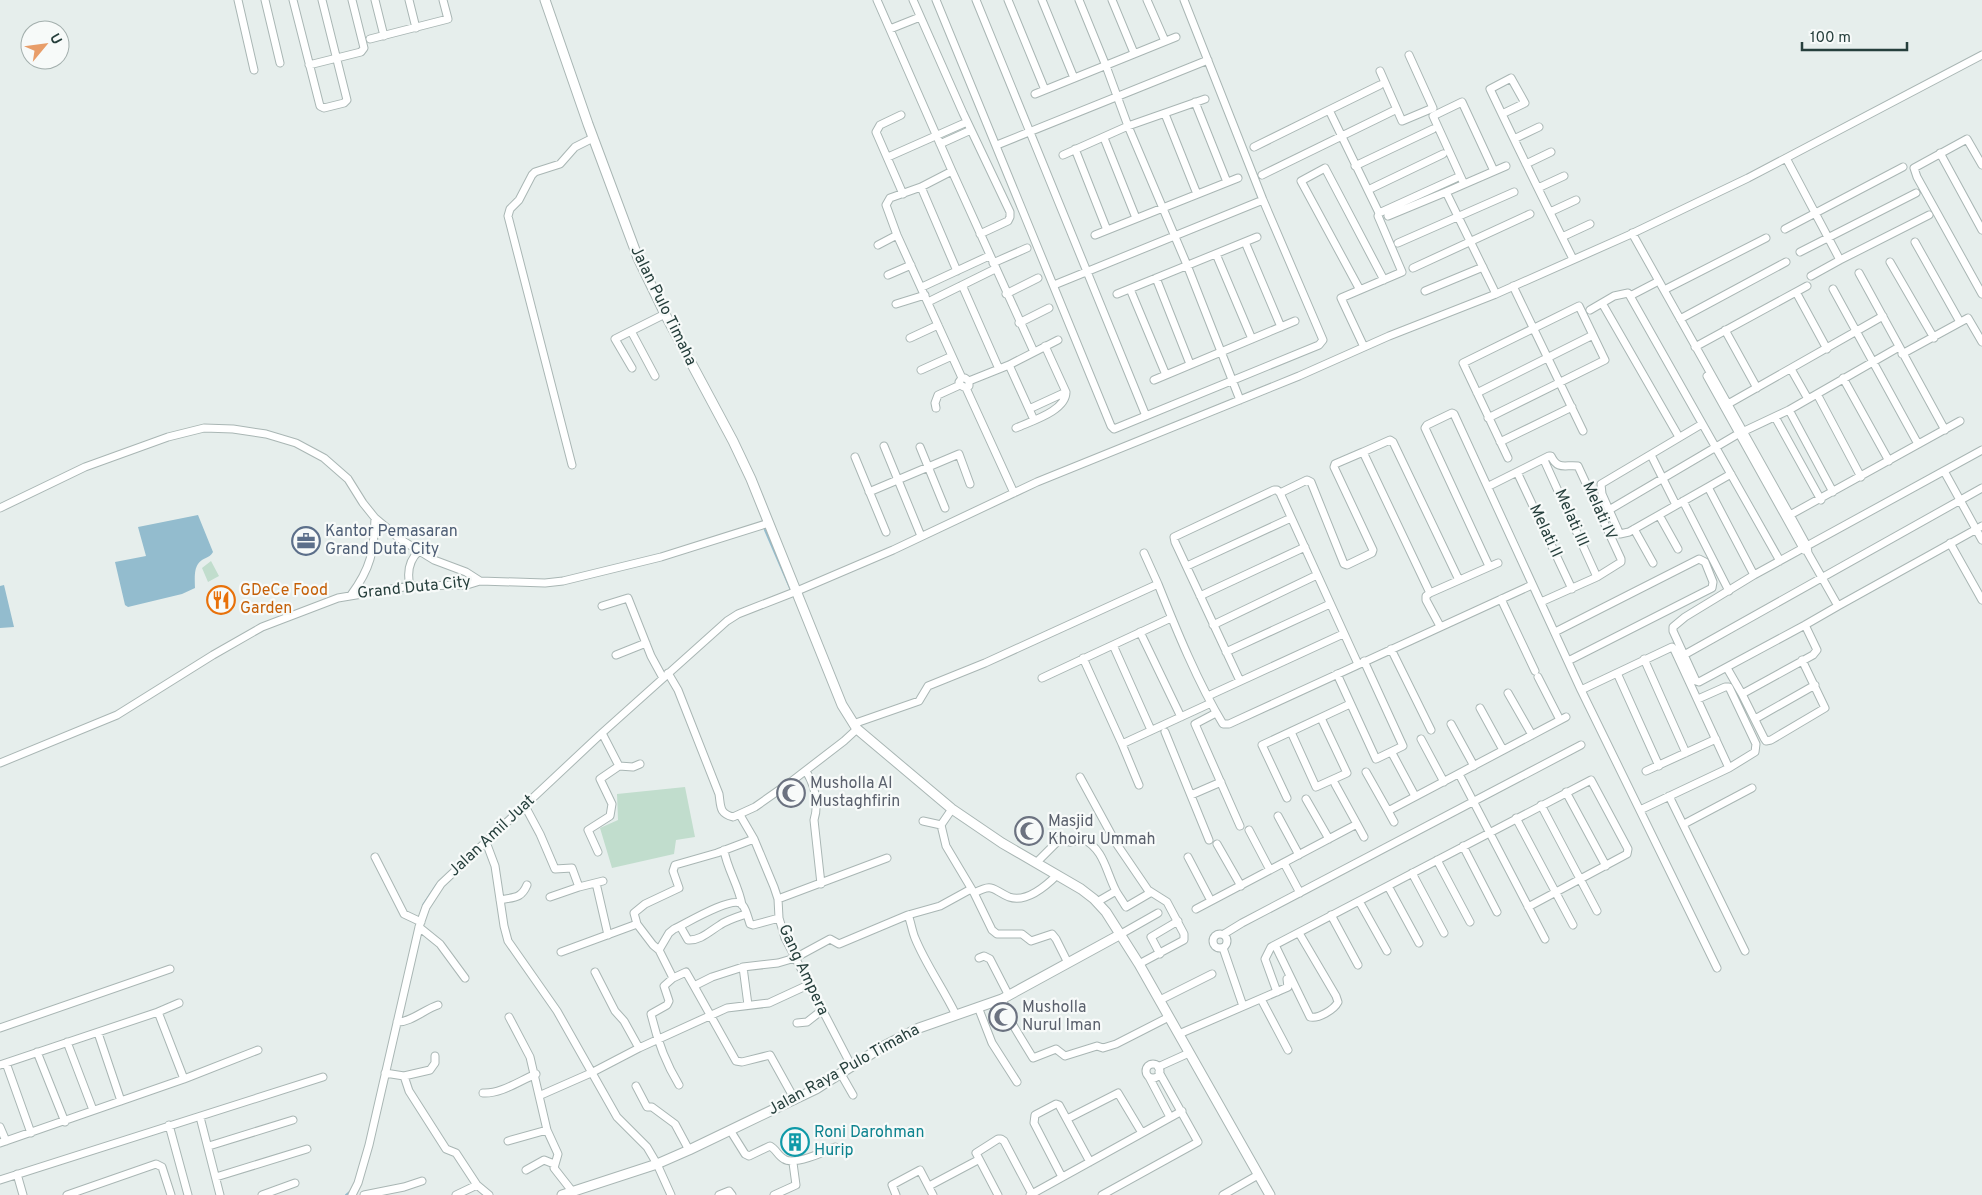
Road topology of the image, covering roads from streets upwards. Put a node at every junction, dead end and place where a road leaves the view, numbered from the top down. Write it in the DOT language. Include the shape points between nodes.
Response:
graph roads {
  1 [pos="238,0"];
  2 [pos="265,0"];
  3 [pos="293,0"];
  4 [pos="322,0"];
  5 [pos="352,0"];
  6 [pos="375,0"];
  7 [pos="409,0"];
  8 [pos="443,0"];
  9 [pos="545,0"];
  10 [pos="877,0"];
  11 [pos="912,0"];
  12 [pos="936,0"];
  13 [pos="976,0"];
  14 [pos="1008,0"];
  15 [pos="1042,0"];
  16 [pos="1079,0"];
  17 [pos="1112,0"];
  18 [pos="1147,0"];
  19 [pos="1184,0"];
  20 [pos="920,17"];
  21 [pos="416,28"];
  22 [pos="890,29"];
  23 [pos="384,36"];
  24 [pos="1176,37"];
  25 [pos="370,40"];
  26 [pos="1164,41"];
  27 [pos="1134,53"];
  28 [pos="1409,55"];
  29 [pos="1982,55"];
  30 [pos="336,58"];
  31 [pos="1208,60"];
  32 [pos="280,63"];
  33 [pos="309,65"];
  34 [pos="1106,66"];
  35 [pos="254,70"];
  36 [pos="1380,70"];
  37 [pos="1074,78"];
  38 [pos="1380,85"];
  39 [pos="1045,90"];
  40 [pos="1035,94"];
  41 [pos="1117,96"];
  42 [pos="1205,98"];
  43 [pos="1195,102"];
  44 [pos="1329,110"];
  45 [pos="1393,111"];
  46 [pos="1433,112"];
  47 [pos="1165,114"];
  48 [pos="1502,114"];
  49 [pos="901,115"];
  50 [pos="967,122"];
  51 [pos="1128,126"];
  52 [pos="1539,127"];
  53 [pos="1433,129"];
  54 [pos="971,130"];
  55 [pos="1030,132"];
  56 [pos="937,136"];
  57 [pos="1341,136"];
  58 [pos="1104,138"];
  59 [pos="1514,139"];
  60 [pos="590,140"];
  61 [pos="940,144"];
  62 [pos="997,145"];
  63 [pos="1254,147"];
  64 [pos="1075,149"];
  65 [pos="1551,152"];
  66 [pos="1444,154"];
  67 [pos="1940,154"];
  68 [pos="1063,155"];
  69 [pos="888,157"];
  70 [pos="1786,158"];
  71 [pos="1982,163"];
  72 [pos="1526,164"];
  73 [pos="1356,166"];
  74 [pos="1506,166"];
  75 [pos="1904,167"];
  76 [pos="952,171"];
  77 [pos="1494,171"];
  78 [pos="1262,175"];
  79 [pos="1564,176"];
  80 [pos="1238,178"];
  81 [pos="1456,178"];
  82 [pos="1227,182"];
  83 [pos="1464,184"];
  84 [pos="920,187"];
  85 [pos="1538,188"];
  86 [pos="1368,190"];
  87 [pos="1446,192"];
  88 [pos="1514,192"];
  89 [pos="1916,193"];
  90 [pos="903,194"];
  91 [pos="1197,194"];
  92 [pos="1263,200"];
  93 [pos="1576,200"];
  94 [pos="1162,207"];
  95 [pos="1550,212"];
  96 [pos="1379,213"];
  97 [pos="1530,214"];
  98 [pos="1815,214"];
  99 [pos="1929,215"];
  100 [pos="1388,216"];
  101 [pos="1458,217"];
  102 [pos="1136,218"];
  103 [pos="1590,224"];
  104 [pos="1785,229"];
  105 [pos="1106,230"];
  106 [pos="1982,230"];
  107 [pos="980,234"];
  108 [pos="1630,234"];
  109 [pos="897,235"];
  110 [pos="1095,235"];
  111 [pos="1174,236"];
  112 [pos="1257,237"];
  113 [pos="1562,237"];
  114 [pos="1766,238"];
  115 [pos="1828,238"];
  116 [pos="1245,242"];
  117 [pos="1915,242"];
  118 [pos="1398,243"];
  119 [pos="1471,243"];
  120 [pos="878,245"];
  121 [pos="1027,248"];
  122 [pos="1800,252"];
  123 [pos="1216,254"];
  124 [pos="1642,255"];
  125 [pos="1573,260"];
  126 [pos="1840,260"];
  127 [pos="1786,262"];
  128 [pos="1890,262"];
  129 [pos="992,263"];
  130 [pos="911,265"];
  131 [pos="1187,266"];
  132 [pos="1483,267"];
  133 [pos="1413,268"];
  134 [pos="957,271"];
  135 [pos="1088,272"];
  136 [pos="1859,273"];
  137 [pos="888,276"];
  138 [pos="1812,276"];
  139 [pos="1038,278"];
  140 [pos="1156,278"];
  141 [pos="1384,280"];
  142 [pos="1655,283"];
  143 [pos="1054,284"];
  144 [pos="962,285"];
  145 [pos="1513,286"];
  146 [pos="1807,286"];
  147 [pos="922,287"];
  148 [pos="1130,289"];
  149 [pos="1833,289"];
  150 [pos="1360,290"];
  151 [pos="1424,290"];
  152 [pos="1664,290"];
  153 [pos="1796,292"];
  154 [pos="1006,294"];
  155 [pos="1117,294"];
  156 [pos="1496,294"];
  157 [pos="1982,294"];
  158 [pos="925,295"];
  159 [pos="1630,296"];
  160 [pos="928,302"];
  161 [pos="1602,303"];
  162 [pos="896,304"];
  163 [pos="1049,308"];
  164 [pos="1590,310"];
  165 [pos="665,314"];
  166 [pos="1883,316"];
  167 [pos="1680,319"];
  168 [pos="1295,322"];
  169 [pos="1960,322"];
  170 [pos="1019,323"];
  171 [pos="938,325"];
  172 [pos="1281,327"];
  173 [pos="1533,329"];
  174 [pos="1725,330"];
  175 [pos="630,331"];
  176 [pos="1856,331"];
  177 [pos="1593,335"];
  178 [pos="910,338"];
  179 [pos="1934,338"];
  180 [pos="1252,339"];
  181 [pos="1058,340"];
  182 [pos="1982,342"];
  183 [pos="1045,346"];
  184 [pos="1364,347"];
  185 [pos="1695,347"];
  186 [pos="1827,348"];
  187 [pos="1900,350"];
  188 [pos="1034,352"];
  189 [pos="1220,352"];
  190 [pos="952,356"];
  191 [pos="1548,358"];
  192 [pos="1872,360"];
  193 [pos="1190,364"];
  194 [pos="1009,365"];
  195 [pos="632,368"];
  196 [pos="999,369"];
  197 [pos="1791,369"];
  198 [pos="921,370"];
  199 [pos="1166,375"];
  200 [pos="655,376"];
  201 [pos="1843,378"];
  202 [pos="1154,380"];
  203 [pos="1232,381"];
  204 [pos="964,383"];
  205 [pos="1560,383"];
  206 [pos="1757,388"];
  207 [pos="1066,392"];
  208 [pos="1477,393"];
  209 [pos="1816,394"];
  210 [pos="1808,399"];
  211 [pos="1240,400"];
  212 [pos="1728,404"];
  213 [pos="1572,407"];
  214 [pos="936,408"];
  215 [pos="1029,409"];
  216 [pos="1789,410"];
  217 [pos="1146,416"];
  218 [pos="1775,417"];
  219 [pos="1488,418"];
  220 [pos="1034,420"];
  221 [pos="1960,422"];
  222 [pos="1702,424"];
  223 [pos="1016,428"];
  224 [pos="1945,430"];
  225 [pos="1583,431"];
  226 [pos="1741,433"];
  227 [pos="1679,437"];
  228 [pos="1500,442"];
  229 [pos="1918,444"];
  230 [pos="884,446"];
  231 [pos="920,447"];
  232 [pos="1716,447"];
  233 [pos="1982,450"];
  234 [pos="1363,452"];
  235 [pos="1651,455"];
  236 [pos="855,457"];
  237 [pos="1508,458"];
  238 [pos="1544,460"];
  239 [pos="1889,461"];
  240 [pos="572,465"];
  241 [pos="928,468"];
  242 [pos="1944,471"];
  243 [pos="1518,472"];
  244 [pos="1731,474"];
  245 [pos="1861,477"];
  246 [pos="1662,479"];
  247 [pos="897,480"];
  248 [pos="970,484"];
  249 [pos="1489,486"];
  250 [pos="1708,487"];
  251 [pos="1982,488"];
  252 [pos="869,492"];
  253 [pos="1833,492"];
  254 [pos="1014,493"];
  255 [pos="1280,493"];
  256 [pos="1960,499"];
  257 [pos="1821,500"];
  258 [pos="1683,501"];
  259 [pos="1676,505"];
  260 [pos="0,508"];
  261 [pos="945,508"];
  262 [pos="1609,510"];
  263 [pos="1658,515"];
  264 [pos="1790,515"];
  265 [pos="375,518"];
  266 [pos="1291,518"];
  267 [pos="769,523"];
  268 [pos="1979,527"];
  269 [pos="1634,529"];
  270 [pos="886,532"];
  271 [pos="921,536"];
  272 [pos="1982,540"];
  273 [pos="1950,543"];
  274 [pos="1305,547"];
  275 [pos="1678,549"];
  276 [pos="1806,550"];
  277 [pos="418,551"];
  278 [pos="1144,553"];
  279 [pos="1780,561"];
  280 [pos="1498,563"];
  281 [pos="1653,563"];
  282 [pos="1187,566"];
  283 [pos="1489,566"];
  284 [pos="1754,575"];
  285 [pos="1317,576"];
  286 [pos="1597,576"];
  287 [pos="1822,577"];
  288 [pos="1459,580"];
  289 [pos="480,581"];
  290 [pos="1158,584"];
  291 [pos="1532,585"];
  292 [pos="410,586"];
  293 [pos="1572,589"];
  294 [pos="1729,590"];
  295 [pos="797,592"];
  296 [pos="1430,593"];
  297 [pos="351,595"];
  298 [pos="1200,596"];
  299 [pos="1501,599"];
  300 [pos="1982,600"];
  301 [pos="1541,602"];
  302 [pos="1330,604"];
  303 [pos="602,606"];
  304 [pos="1838,606"];
  305 [pos="1172,618"];
  306 [pos="1214,625"];
  307 [pos="1805,625"];
  308 [pos="1440,626"];
  309 [pos="1140,632"];
  310 [pos="1555,632"];
  311 [pos="1343,634"];
  312 [pos="646,643"];
  313 [pos="1113,645"];
  314 [pos="1391,649"];
  315 [pos="1226,652"];
  316 [pos="1684,654"];
  317 [pos="616,655"];
  318 [pos="1083,658"];
  319 [pos="1644,659"];
  320 [pos="1802,660"];
  321 [pos="1568,661"];
  322 [pos="1361,663"];
  323 [pos="1727,668"];
  324 [pos="1617,673"];
  325 [pos="1337,674"];
  326 [pos="666,676"];
  327 [pos="1042,678"];
  328 [pos="1240,681"];
  329 [pos="1815,685"];
  330 [pos="1582,690"];
  331 [pos="1508,693"];
  332 [pos="1742,694"];
  333 [pos="1208,696"];
  334 [pos="1698,699"];
  335 [pos="1211,703"];
  336 [pos="1350,704"];
  337 [pos="1480,708"];
  338 [pos="1216,713"];
  339 [pos="1181,717"];
  340 [pos="1321,718"];
  341 [pos="1755,719"];
  342 [pos="1451,724"];
  343 [pos="854,729"];
  344 [pos="1151,730"];
  345 [pos="1431,730"];
  346 [pos="1165,732"];
  347 [pos="1291,732"];
  348 [pos="602,733"];
  349 [pos="1532,735"];
  350 [pos="1421,739"];
  351 [pos="1716,739"];
  352 [pos="1122,744"];
  353 [pos="1581,745"];
  354 [pos="1503,750"];
  355 [pos="1686,753"];
  356 [pos="1393,754"];
  357 [pos="0,763"];
  358 [pos="640,764"];
  359 [pos="618,766"];
  360 [pos="1474,766"];
  361 [pos="1659,766"];
  362 [pos="1729,768"];
  363 [pos="806,771"];
  364 [pos="1646,771"];
  365 [pos="1366,772"];
  366 [pos="1459,774"];
  367 [pos="1080,776"];
  368 [pos="1221,782"];
  369 [pos="1444,782"];
  370 [pos="1335,784"];
  371 [pos="1139,785"];
  372 [pos="1752,788"];
  373 [pos="1566,792"];
  374 [pos="1191,795"];
  375 [pos="1415,796"];
  376 [pos="1669,796"];
  377 [pos="1288,798"];
  378 [pos="1306,799"];
  379 [pos="1473,802"];
  380 [pos="1541,805"];
  381 [pos="524,806"];
  382 [pos="951,810"];
  383 [pos="1640,810"];
  384 [pos="1388,811"];
  385 [pos="740,815"];
  386 [pos="1278,816"];
  387 [pos="1516,818"];
  388 [pos="923,821"];
  389 [pos="942,822"];
  390 [pos="1394,822"];
  391 [pos="1358,824"];
  392 [pos="1684,824"];
  393 [pos="1240,826"];
  394 [pos="1248,830"];
  395 [pos="1489,832"];
  396 [pos="1364,837"];
  397 [pos="754,839"];
  398 [pos="1329,839"];
  399 [pos="1210,840"];
  400 [pos="486,842"];
  401 [pos="1217,844"];
  402 [pos="1464,846"];
  403 [pos="724,850"];
  404 [pos="598,852"];
  405 [pos="1299,855"];
  406 [pos="375,857"];
  407 [pos="1188,857"];
  408 [pos="888,858"];
  409 [pos="1437,860"];
  410 [pos="1036,863"];
  411 [pos="1284,863"];
  412 [pos="1606,866"];
  413 [pos="1270,870"];
  414 [pos="1412,873"];
  415 [pos="1055,877"];
  416 [pos="1580,879"];
  417 [pos="821,884"];
  418 [pos="527,885"];
  419 [pos="1241,886"];
  420 [pos="1388,886"];
  421 [pos="579,887"];
  422 [pos="972,891"];
  423 [pos="1116,891"];
  424 [pos="1556,892"];
  425 [pos="1150,893"];
  426 [pos="1300,893"];
  427 [pos="550,897"];
  428 [pos="500,900"];
  429 [pos="778,900"];
  430 [pos="1211,901"];
  431 [pos="1359,901"];
  432 [pos="1097,902"];
  433 [pos="742,905"];
  434 [pos="1528,907"];
  435 [pos="1196,909"];
  436 [pos="1597,911"];
  437 [pos="1497,912"];
  438 [pos="1158,913"];
  439 [pos="746,914"];
  440 [pos="908,915"];
  441 [pos="1331,915"];
  442 [pos="779,918"];
  443 [pos="1178,921"];
  444 [pos="1470,922"];
  445 [pos="420,924"];
  446 [pos="637,924"];
  447 [pos="1573,925"];
  448 [pos="680,926"];
  449 [pos="1299,933"];
  450 [pos="1444,933"];
  451 [pos="1121,934"];
  452 [pos="1224,934"];
  453 [pos="608,935"];
  454 [pos="1545,939"];
  455 [pos="1419,943"];
  456 [pos="1273,946"];
  457 [pos="1223,948"];
  458 [pos="659,950"];
  459 [pos="1388,951"];
  460 [pos="1745,951"];
  461 [pos="561,952"];
  462 [pos="1160,954"];
  463 [pos="795,958"];
  464 [pos="979,958"];
  465 [pos="1068,963"];
  466 [pos="1139,964"];
  467 [pos="1358,965"];
  468 [pos="743,968"];
  469 [pos="1717,968"];
  470 [pos="170,969"];
  471 [pos="595,972"];
  472 [pos="1212,974"];
  473 [pos="465,978"];
  474 [pos="673,978"];
  475 [pos="808,985"];
  476 [pos="694,986"];
  477 [pos="1277,992"];
  478 [pos="1005,998"];
  479 [pos="1261,999"];
  480 [pos="1160,1000"];
  481 [pos="179,1003"];
  482 [pos="438,1005"];
  483 [pos="748,1005"];
  484 [pos="1244,1006"];
  485 [pos="978,1007"];
  486 [pos="821,1011"];
  487 [pos="158,1012"];
  488 [pos="956,1015"];
  489 [pos="710,1016"];
  490 [pos="509,1017"];
  491 [pos="1166,1018"];
  492 [pos="397,1022"];
  493 [pos="797,1023"];
  494 [pos="0,1028"];
  495 [pos="98,1033"];
  496 [pos="1178,1034"];
  497 [pos="657,1040"];
  498 [pos="67,1042"];
  499 [pos="639,1048"];
  500 [pos="258,1050"];
  501 [pos="1288,1050"];
  502 [pos="37,1052"];
  503 [pos="1188,1053"];
  504 [pos="435,1056"];
  505 [pos="3,1064"];
  506 [pos="852,1067"];
  507 [pos="1159,1070"];
  508 [pos="386,1073"];
  509 [pos="591,1073"];
  510 [pos="536,1074"];
  511 [pos="841,1074"];
  512 [pos="404,1076"];
  513 [pos="323,1077"];
  514 [pos="1150,1077"];
  515 [pos="184,1079"];
  516 [pos="1017,1082"];
  517 [pos="678,1085"];
  518 [pos="636,1086"];
  519 [pos="483,1093"];
  520 [pos="541,1095"];
  521 [pos="853,1095"];
  522 [pos="795,1100"];
  523 [pos="121,1101"];
  524 [pos="93,1110"];
  525 [pos="1182,1111"];
  526 [pos="200,1117"];
  527 [pos="1170,1117"];
  528 [pos="1067,1119"];
  529 [pos="293,1120"];
  530 [pos="65,1122"];
  531 [pos="169,1126"];
  532 [pos="0,1127"];
  533 [pos="547,1130"];
  534 [pos="730,1130"];
  535 [pos="32,1133"];
  536 [pos="1142,1133"];
  537 [pos="3,1142"];
  538 [pos="508,1142"];
  539 [pos="209,1146"];
  540 [pos="835,1147"];
  541 [pos="307,1149"];
  542 [pos="689,1150"];
  543 [pos="978,1160"];
  544 [pos="794,1162"];
  545 [pos="1090,1162"];
  546 [pos="554,1164"];
  547 [pos="657,1164"];
  548 [pos="526,1170"];
  549 [pos="17,1174"];
  550 [pos="1062,1177"];
  551 [pos="216,1178"];
  552 [pos="1253,1178"];
  553 [pos="0,1180"];
  554 [pos="422,1181"];
  555 [pos="295,1183"];
  556 [pos="477,1186"];
  557 [pos="929,1186"];
  558 [pos="572,1191"];
  559 [pos="23,1195"];
  560 [pos="67,1195"];
  561 [pos="171,1195"];
  562 [pos="188,1195"];
  563 [pos="220,1195"];
  564 [pos="262,1195"];
  565 [pos="353,1195"];
  566 [pos="364,1195"];
  567 [pos="456,1195"];
  568 [pos="490,1195"];
  569 [pos="562,1195"];
  570 [pos="671,1195"];
  571 [pos="718,1195"];
  572 [pos="732,1195"];
  573 [pos="774,1195"];
  574 [pos="896,1195"];
  575 [pos="933,1195"];
  576 [pos="998,1195"];
  577 [pos="1031,1195"];
  578 [pos="1102,1195"];
  579 [pos="1223,1195"];
  580 [pos="1270,1195"];
  1 -- 35 [label="street"];
  2 -- 32 [label="street"];
  3 -- 33 [label="street"];
  4 -- 30 [label="street"];
  5 -- 30 [label="street" via="364,48 361,52"];
  6 -- 23 [label="street"];
  7 -- 21 [label="street"];
  8 -- 21 [label="street" via="448,19"];
  9 -- 60 [label="street, Jalan Pulo Timaha"];
  10 -- 22 [label="street"];
  11 -- 20 [label="street"];
  12 -- 62 [label="street"];
  13 -- 55 [label="street"];
  14 -- 39 [label="street"];
  15 -- 37 [label="street"];
  16 -- 34 [label="street"];
  17 -- 27 [label="street"];
  18 -- 26 [label="street"];
  19 -- 31 [label="street"];
  20 -- 22 [label="street"];
  20 -- 50 [label="street"];
  21 -- 23 [label="street"];
  22 -- 56 [label="street"];
  23 -- 25 [label="street"];
  24 -- 26 [label="street"];
  26 -- 27 [label="street"];
  27 -- 34 [label="street"];
  28 -- 46 [label="street"];
  29 -- 70 [label="street, Jalan Amil Juat"];
  30 -- 33 [label="street"];
  30 -- 33 [label="street" via="347,100 344,103 320,106"];
  31 -- 41 [label="street"];
  31 -- 92 [label="street"];
  34 -- 37 [label="street"];
  34 -- 41 [label="street"];
  36 -- 46 [label="street" via="1402,121"];
  37 -- 39 [label="street"];
  38 -- 44 [label="street"];
  39 -- 40 [label="street"];
  41 -- 51 [label="street"];
  41 -- 55 [label="street"];
  42 -- 43 [label="street"];
  43 -- 47 [label="street"];
  43 -- 82 [label="street"];
  44 -- 57 [label="street"];
  44 -- 63 [label="street"];
  45 -- 57 [label="street"];
  46 -- 77 [label="street" via="1462,102"];
  46 -- 83 [label="street"];
  47 -- 51 [label="street"];
  47 -- 91 [label="street"];
  48 -- 48 [label="street" via="1490,89 1511,78 1525,103"];
  48 -- 59 [label="street"];
  49 -- 69 [label="street" via="877,128 878,138"];
  50 -- 54 [label="street"];
  50 -- 56 [label="street"];
  51 -- 58 [label="street"];
  51 -- 94 [label="street"];
  52 -- 59 [label="street"];
  53 -- 73 [label="street"];
  54 -- 61 [label="street"];
  54 -- 107 [label="street" via="1010,212 1008,221"];
  55 -- 62 [label="street"];
  55 -- 135 [label="street"];
  56 -- 61 [label="street"];
  56 -- 69 [label="street"];
  57 -- 73 [label="street"];
  57 -- 78 [label="street"];
  58 -- 64 [label="street"];
  58 -- 102 [label="street"];
  59 -- 72 [label="street"];
  60 -- 165 [label="street, Jalan Pulo Timaha" via="638,258"];
  60 -- 240 [label="street" via="578,145 560,164 535,172 508,216"];
  61 -- 76 [label="street"];
  62 -- 143 [label="street"];
  64 -- 68 [label="street"];
  64 -- 105 [label="street"];
  65 -- 72 [label="street"];
  66 -- 86 [label="street"];
  67 -- 71 [label="street" via="1966,140"];
  67 -- 106 [label="street"];
  67 -- 157 [label="street" via="1917,165 1914,172"];
  69 -- 90 [label="street"];
  70 -- 98 [label="street"];
  70 -- 108 [label="street, Jalan Amil Juat"];
  72 -- 85 [label="street"];
  73 -- 86 [label="street"];
  74 -- 77 [label="street"];
  75 -- 98 [label="street"];
  76 -- 84 [label="street"];
  76 -- 107 [label="street"];
  77 -- 83 [label="street"];
  79 -- 85 [label="street"];
  80 -- 82 [label="street"];
  81 -- 96 [label="street"];
  82 -- 91 [label="street"];
  83 -- 87 [label="street"];
  84 -- 90 [label="street"];
  84 -- 134 [label="street"];
  85 -- 95 [label="street"];
  86 -- 96 [label="street"];
  87 -- 100 [label="street"];
  87 -- 101 [label="street"];
  88 -- 101 [label="street"];
  89 -- 115 [label="street"];
  90 -- 109 [label="street" via="890,198 886,205"];
  91 -- 94 [label="street"];
  92 -- 111 [label="street"];
  92 -- 203 [label="street" via="1323,340 1319,345"];
  93 -- 95 [label="street"];
  94 -- 102 [label="street"];
  94 -- 111 [label="street"];
  95 -- 113 [label="street"];
  96 -- 141 [label="street" via="1402,272"];
  97 -- 119 [label="street"];
  98 -- 104 [label="street"];
  98 -- 115 [label="street"];
  99 -- 126 [label="street"];
  101 -- 118 [label="street"];
  101 -- 119 [label="street"];
  102 -- 105 [label="street"];
  103 -- 113 [label="street"];
  105 -- 110 [label="street"];
  107 -- 129 [label="street"];
  108 -- 124 [label="street"];
  108 -- 125 [label="street, Jalan Amil Juat"];
  109 -- 120 [label="street"];
  109 -- 130 [label="street"];
  111 -- 131 [label="street"];
  111 -- 135 [label="street"];
  112 -- 116 [label="street"];
  113 -- 125 [label="street"];
  114 -- 152 [label="street"];
  115 -- 122 [label="street"];
  115 -- 126 [label="street"];
  116 -- 123 [label="street"];
  116 -- 172 [label="street"];
  117 -- 169 [label="street"];
  119 -- 132 [label="street"];
  119 -- 133 [label="street"];
  121 -- 129 [label="street"];
  123 -- 131 [label="street"];
  123 -- 180 [label="street"];
  124 -- 142 [label="street"];
  124 -- 152 [label="street"];
  125 -- 145 [label="street, Jalan Amil Juat"];
  126 -- 138 [label="street"];
  127 -- 167 [label="street"];
  128 -- 179 [label="street"];
  129 -- 134 [label="street"];
  129 -- 144 [label="street"];
  129 -- 154 [label="street"];
  130 -- 137 [label="street"];
  130 -- 147 [label="street"];
  131 -- 140 [label="street"];
  131 -- 189 [label="street"];
  132 -- 151 [label="street"];
  132 -- 156 [label="street"];
  134 -- 147 [label="street"];
  135 -- 143 [label="street"];
  135 -- 217 [label="street"];
  136 -- 166 [label="street"];
  139 -- 154 [label="street"];
  140 -- 148 [label="street"];
  140 -- 193 [label="street"];
  141 -- 150 [label="street"];
  141 -- 150 [label="street" via="1325,168 1301,181"];
  142 -- 159 [label="street"];
  142 -- 226 [label="street"];
  143 -- 217 [label="street" via="1111,426 1118,428"];
  144 -- 160 [label="street"];
  144 -- 196 [label="street"];
  145 -- 156 [label="street, Jalan Amil Juat"];
  145 -- 173 [label="street"];
  146 -- 153 [label="street"];
  147 -- 158 [label="street"];
  148 -- 155 [label="street"];
  148 -- 199 [label="street"];
  149 -- 176 [label="street"];
  150 -- 184 [label="street" via="1341,298"];
  152 -- 167 [label="street"];
  153 -- 174 [label="street"];
  153 -- 186 [label="street"];
  154 -- 170 [label="street"];
  156 -- 184 [label="street, Jalan Amil Juat"];
  158 -- 160 [label="street"];
  158 -- 162 [label="street"];
  159 -- 161 [label="street" via="1625,292"];
  159 -- 222 [label="street"];
  160 -- 171 [label="street"];
  161 -- 164 [label="street"];
  161 -- 227 [label="street"];
  163 -- 170 [label="street"];
  165 -- 175 [label="street"];
  165 -- 267 [label="street, Jalan Pulo Timaha" via="733,441"];
  166 -- 176 [label="street"];
  166 -- 187 [label="street"];
  167 -- 185 [label="street"];
  168 -- 172 [label="street"];
  169 -- 179 [label="street"];
  169 -- 182 [label="street" via="1968,318"];
  170 -- 188 [label="street"];
  171 -- 178 [label="street"];
  171 -- 190 [label="street"];
  172 -- 180 [label="street"];
  173 -- 177 [label="street" via="1579,306"];
  173 -- 191 [label="street"];
  173 -- 208 [label="street" via="1463,363"];
  174 -- 185 [label="street"];
  174 -- 206 [label="street"];
  175 -- 195 [label="street" via="615,339"];
  175 -- 200 [label="street"];
  176 -- 186 [label="street"];
  176 -- 192 [label="street"];
  177 -- 191 [label="street"];
  177 -- 205 [label="street" via="1605,360"];
  179 -- 187 [label="street"];
  180 -- 189 [label="street"];
  181 -- 183 [label="street"];
  183 -- 188 [label="street"];
  183 -- 207 [label="street"];
  184 -- 211 [label="street, Jalan Amil Juat"];
  185 -- 212 [label="street"];
  186 -- 197 [label="street"];
  187 -- 192 [label="street"];
  187 -- 224 [label="street"];
  188 -- 194 [label="street"];
  189 -- 193 [label="street"];
  189 -- 203 [label="street"];
  190 -- 198 [label="street"];
  190 -- 204 [label="street"];
  191 -- 205 [label="street"];
  191 -- 208 [label="street"];
  192 -- 201 [label="street"];
  192 -- 229 [label="street"];
  193 -- 199 [label="street"];
  194 -- 196 [label="street"];
  194 -- 215 [label="street"];
  196 -- 204 [label="street"];
  197 -- 206 [label="street"];
  197 -- 210 [label="street"];
  199 -- 202 [label="street"];
  201 -- 209 [label="street"];
  201 -- 239 [label="street"];
  203 -- 211 [label="street"];
  203 -- 217 [label="street"];
  204 -- 214 [label="street" via="936,398"];
  204 -- 254 [label="street"];
  205 -- 213 [label="street"];
  205 -- 219 [label="street"];
  206 -- 212 [label="street"];
  207 -- 215 [label="street"];
  207 -- 220 [label="street" via="1065,400 1058,408"];
  208 -- 219 [label="street"];
  209 -- 210 [label="street"];
  209 -- 245 [label="street"];
  210 -- 216 [label="street"];
  211 -- 254 [label="street, Jalan Amil Juat"];
  212 -- 226 [label="street"];
  213 -- 225 [label="street"];
  213 -- 228 [label="street"];
  215 -- 220 [label="street"];
  216 -- 218 [label="street"];
  216 -- 253 [label="street"];
  218 -- 226 [label="street"];
  218 -- 257 [label="street"];
  219 -- 228 [label="street"];
  220 -- 223 [label="street"];
  221 -- 224 [label="street"];
  222 -- 227 [label="street"];
  222 -- 232 [label="street"];
  224 -- 229 [label="street"];
  226 -- 232 [label="street"];
  226 -- 264 [label="street"];
  226 -- 276 [label="street"];
  227 -- 235 [label="street"];
  228 -- 237 [label="street"];
  229 -- 239 [label="street"];
  230 -- 247 [label="street"];
  231 -- 241 [label="street"];
  232 -- 244 [label="street"];
  232 -- 246 [label="street"];
  233 -- 242 [label="street"];
  234 -- 255 [label="street" via="1334,467 1372,553 1344,564 1311,482 1307,480"];
  234 -- 288 [label="street" via="1390,440 1393,442"];
  234 -- 296 [label="street"];
  235 -- 246 [label="street"];
  235 -- 262 [label="street" via="1602,484 1602,494"];
  236 -- 252 [label="street"];
  238 -- 243 [label="street"];
  238 -- 286 [label="street, Melati III"];
  238 -- 286 [label="street, Melati IV" via="1551,456 1559,466 1578,466 1621,559 1618,565"];
  239 -- 245 [label="street"];
  241 -- 247 [label="street"];
  241 -- 248 [label="street" via="959,454"];
  241 -- 261 [label="street"];
  242 -- 256 [label="street"];
  242 -- 276 [label="street"];
  243 -- 249 [label="street"];
  243 -- 293 [label="street, Melati II"];
  244 -- 250 [label="street"];
  244 -- 279 [label="street"];
  245 -- 253 [label="street"];
  246 -- 259 [label="street"];
  246 -- 262 [label="street"];
  247 -- 252 [label="street"];
  247 -- 271 [label="street"];
  249 -- 283 [label="street" via="1454,414 1425,426"];
  249 -- 291 [label="street"];
  250 -- 258 [label="street"];
  250 -- 284 [label="street"];
  251 -- 256 [label="street"];
  252 -- 270 [label="street"];
  253 -- 257 [label="street"];
  254 -- 271 [label="street, Jalan Amil Juat"];
  255 -- 266 [label="street"];
  255 -- 282 [label="street" via="1274,490 1174,537"];
  256 -- 268 [label="street"];
  256 -- 287 [label="street"];
  257 -- 264 [label="street"];
  258 -- 259 [label="street"];
  258 -- 294 [label="street"];
  259 -- 263 [label="street"];
  260 -- 265 [label="street" via="85,467 168,437 204,428 266,434 296,443 324,458 348,479"];
  262 -- 269 [label="street" via="1620,534"];
  263 -- 269 [label="street"];
  263 -- 275 [label="street"];
  264 -- 276 [label="street"];
  265 -- 277 [label="street"];
  265 -- 297 [label="street" via="369,565"];
  266 -- 274 [label="street"];
  266 -- 282 [label="street"];
  267 -- 289 [label="street, Grand Duta City" via="661,557 563,581"];
  267 -- 295 [label="street, Jalan Pulo Timaha"];
  268 -- 272 [label="street"];
  268 -- 273 [label="street"];
  269 -- 281 [label="street"];
  271 -- 295 [label="street, Jalan Amil Juat"];
  273 -- 300 [label="street"];
  273 -- 304 [label="street"];
  274 -- 285 [label="street"];
  274 -- 298 [label="street"];
  276 -- 279 [label="street"];
  276 -- 287 [label="street"];
  277 -- 289 [label="street"];
  277 -- 292 [label="street" via="409,567"];
  278 -- 290 [label="street"];
  279 -- 284 [label="street"];
  280 -- 283 [label="street"];
  282 -- 298 [label="street"];
  283 -- 288 [label="street"];
  284 -- 294 [label="street"];
  285 -- 302 [label="street"];
  285 -- 306 [label="street"];
  286 -- 293 [label="street"];
  287 -- 304 [label="street"];
  287 -- 316 [label="street"];
  288 -- 296 [label="street"];
  289 -- 292 [label="street, Grand Duta City" via="467,585"];
  290 -- 305 [label="street"];
  290 -- 343 [label="street" via="928,686 919,701"];
  291 -- 299 [label="street"];
  291 -- 301 [label="street"];
  292 -- 297 [label="street, Grand Duta City"];
  293 -- 301 [label="street"];
  294 -- 316 [label="street" via="1673,627"];
  295 -- 326 [label="street, Jalan Amil Juat" via="727,620"];
  295 -- 343 [label="street, Jalan Pulo Timaha"];
  296 -- 308 [label="street" via="1426,600"];
  297 -- 357 [label="street, Grand Duta City" via="262,627 117,715"];
  298 -- 306 [label="street"];
  299 -- 308 [label="street"];
  299 -- 349 [label="street" via="1536,674 1563,719"];
  301 -- 310 [label="street"];
  302 -- 311 [label="street"];
  302 -- 315 [label="street"];
  303 -- 312 [label="street" via="628,598"];
  304 -- 307 [label="street"];
  305 -- 309 [label="street"];
  305 -- 333 [label="street"];
  306 -- 315 [label="street"];
  307 -- 320 [label="street" via="1816,650"];
  307 -- 323 [label="street"];
  308 -- 314 [label="street"];
  309 -- 313 [label="street"];
  309 -- 339 [label="street"];
  310 -- 321 [label="street"];
  310 -- 321 [label="street" via="1699,559 1705,562 1714,585 1712,588"];
  311 -- 322 [label="street"];
  311 -- 328 [label="street"];
  312 -- 317 [label="street"];
  312 -- 326 [label="street"];
  313 -- 318 [label="street"];
  313 -- 344 [label="street"];
  314 -- 322 [label="street"];
  314 -- 345 [label="street"];
  315 -- 328 [label="street"];
  316 -- 323 [label="street" via="1699,682"];
  318 -- 327 [label="street"];
  318 -- 352 [label="street"];
  319 -- 324 [label="street"];
  319 -- 334 [label="street" via="1672,647"];
  319 -- 355 [label="street"];
  320 -- 329 [label="street"];
  320 -- 332 [label="street"];
  321 -- 330 [label="street"];
  322 -- 325 [label="street"];
  322 -- 336 [label="street" via="1403,746 1376,759"];
  323 -- 332 [label="street"];
  324 -- 330 [label="street"];
  324 -- 361 [label="street"];
  325 -- 336 [label="street"];
  325 -- 338 [label="street" via="1229,724 1223,724"];
  326 -- 348 [label="street, Jalan Amil Juat"];
  326 -- 385 [label="street" via="678,690 719,794 722,811 733,818"];
  328 -- 333 [label="street"];
  329 -- 341 [label="street"];
  329 -- 341 [label="street" via="1824,703 1823,710 1766,741"];
  330 -- 383 [label="street"];
  331 -- 349 [label="street"];
  332 -- 341 [label="street"];
  333 -- 335 [label="street"];
  334 -- 351 [label="street"];
  334 -- 362 [label="street" via="1728,687 1756,744 1755,752"];
  335 -- 338 [label="street"];
  335 -- 339 [label="street"];
  336 -- 340 [label="street"];
  337 -- 354 [label="street"];
  338 -- 368 [label="street" via="1195,724"];
  339 -- 344 [label="street"];
  340 -- 347 [label="street"];
  340 -- 347 [label="street" via="1346,773 1316,787"];
  342 -- 360 [label="street"];
  343 -- 363 [label="street"];
  343 -- 382 [label="street"];
  344 -- 352 [label="street"];
  346 -- 374 [label="street"];
  347 -- 377 [label="street" via="1262,745"];
  348 -- 359 [label="street"];
  348 -- 381 [label="street, Jalan Amil Juat"];
  349 -- 354 [label="street"];
  350 -- 369 [label="street"];
  351 -- 355 [label="street"];
  351 -- 362 [label="street"];
  352 -- 371 [label="street"];
  353 -- 379 [label="street"];
  354 -- 360 [label="street"];
  355 -- 361 [label="street"];
  356 -- 375 [label="street"];
  358 -- 359 [label="street"];
  359 -- 404 [label="street" via="600,780 612,804 610,816 588,830"];
  360 -- 366 [label="street"];
  361 -- 364 [label="street"];
  362 -- 376 [label="street"];
  363 -- 385 [label="street"];
  363 -- 417 [label="street" via="815,789 817,814 814,828"];
  365 -- 384 [label="street"];
  366 -- 369 [label="street"];
  366 -- 379 [label="street"];
  367 -- 425 [label="street" via="1116,843"];
  368 -- 374 [label="street"];
  368 -- 393 [label="street"];
  369 -- 375 [label="street"];
  370 -- 391 [label="street"];
  372 -- 392 [label="street"];
  373 -- 380 [label="street"];
  373 -- 412 [label="street"];
  373 -- 412 [label="street" via="1590,779 1593,781 1628,849 1625,855"];
  374 -- 399 [label="street"];
  375 -- 384 [label="street"];
  376 -- 383 [label="street"];
  376 -- 392 [label="street"];
  378 -- 398 [label="street"];
  379 -- 395 [label="street"];
  379 -- 426 [label="street"];
  380 -- 387 [label="street"];
  380 -- 416 [label="street"];
  381 -- 400 [label="street, Jalan Amil Juat"];
  381 -- 421 [label="street" via="555,869 572,868"];
  382 -- 389 [label="street"];
  382 -- 410 [label="street"];
  383 -- 469 [label="street"];
  384 -- 390 [label="street"];
  385 -- 397 [label="street, Gang Ampera"];
  386 -- 405 [label="street"];
  387 -- 395 [label="street"];
  387 -- 424 [label="street"];
  388 -- 389 [label="street"];
  389 -- 422 [label="street" via="946,846"];
  391 -- 396 [label="street"];
  391 -- 398 [label="street"];
  392 -- 460 [label="street"];
  394 -- 413 [label="street"];
  395 -- 402 [label="street"];
  395 -- 434 [label="street"];
  397 -- 403 [label="street"];
  397 -- 429 [label="street, Gang Ampera"];
  398 -- 405 [label="street"];
  400 -- 428 [label="street" via="495,866"];
  400 -- 445 [label="street, Jalan Amil Juat" via="434,892"];
  401 -- 419 [label="street"];
  402 -- 409 [label="street"];
  402 -- 437 [label="street"];
  403 -- 433 [label="street"];
  403 -- 446 [label="street" via="675,864 679,888 645,904 634,913"];
  405 -- 411 [label="street"];
  406 -- 445 [label="street" via="404,914"];
  407 -- 430 [label="street"];
  408 -- 417 [label="street"];
  409 -- 414 [label="street"];
  409 -- 444 [label="street"];
  410 -- 415 [label="street"];
  410 -- 423 [label="street" via="1058,840 1083,839 1096,848 1104,860"];
  411 -- 413 [label="street"];
  411 -- 426 [label="street"];
  412 -- 416 [label="street"];
  413 -- 419 [label="street"];
  414 -- 420 [label="street"];
  414 -- 450 [label="street"];
  415 -- 422 [label="street" via="1022,897 1010,897 993,887"];
  415 -- 432 [label="street" via="1081,889"];
  416 -- 424 [label="street"];
  416 -- 436 [label="street"];
  417 -- 429 [label="street"];
  418 -- 428 [label="street" via="520,896"];
  419 -- 430 [label="street"];
  420 -- 431 [label="street"];
  420 -- 455 [label="street"];
  421 -- 427 [label="street"];
  421 -- 453 [label="street" via="599,882"];
  422 -- 440 [label="street" via="940,906"];
  422 -- 465 [label="street" via="994,933 1022,934 1031,941 1052,934"];
  423 -- 425 [label="street" via="1126,907"];
  423 -- 432 [label="street"];
  424 -- 434 [label="street"];
  424 -- 447 [label="street"];
  425 -- 443 [label="street" via="1167,902"];
  426 -- 452 [label="street"];
  428 -- 509 [label="street" via="508,941 557,1011"];
  429 -- 442 [label="street, Gang Ampera"];
  430 -- 435 [label="street"];
  431 -- 441 [label="street"];
  431 -- 459 [label="street"];
  432 -- 451 [label="street"];
  433 -- 439 [label="street"];
  433 -- 448 [label="street" via="724,905"];
  434 -- 454 [label="street"];
  438 -- 451 [label="street"];
  439 -- 442 [label="street" via="753,925"];
  439 -- 448 [label="street" via="693,941 688,940"];
  440 -- 463 [label="street" via="839,944 830,939"];
  440 -- 488 [label="street" via="928,966"];
  441 -- 449 [label="street"];
  441 -- 467 [label="street"];
  442 -- 463 [label="street, Gang Ampera"];
  443 -- 462 [label="street" via="1185,937"];
  443 -- 462 [label="street" via="1151,937"];
  445 -- 473 [label="street" via="440,944"];
  445 -- 492 [label="street, Jalan Amil Juat"];
  446 -- 453 [label="street"];
  446 -- 458 [label="street"];
  448 -- 458 [label="street" via="668,933"];
  449 -- 456 [label="street"];
  449 -- 456 [label="street" via="1338,1002 1322,1014 1310,1017"];
  451 -- 465 [label="street, Jalan Raya Pulo Timaha"];
  451 -- 466 [label="street"];
  452 -- 457 [label="street" via="1228,942"];
  452 -- 457 [label="street" via="1218,934 1213,941 1215,946"];
  453 -- 461 [label="street"];
  456 -- 477 [label="street" via="1265,959"];
  456 -- 477 [label="street" via="1289,985"];
  457 -- 484 [label="street"];
  458 -- 474 [label="street"];
  462 -- 466 [label="street"];
  463 -- 468 [label="street"];
  463 -- 475 [label="street, Gang Ampera"];
  464 -- 478 [label="street" via="990,959"];
  465 -- 478 [label="street, Jalan Raya Pulo Timaha"];
  466 -- 480 [label="street"];
  468 -- 476 [label="street"];
  468 -- 483 [label="street"];
  470 -- 494 [label="street"];
  471 -- 499 [label="street"];
  472 -- 480 [label="street"];
  474 -- 476 [label="street" via="686,972"];
  474 -- 497 [label="street" via="664,986 669,1001 667,1005 651,1014"];
  475 -- 483 [label="street" via="769,1003"];
  475 -- 486 [label="street, Gang Ampera"];
  476 -- 489 [label="street"];
  477 -- 479 [label="street"];
  478 -- 485 [label="street, Jalan Raya Pulo Timaha"];
  478 -- 491 [label="street" via="1013,1024 1033,1058 1056,1049 1065,1056 1097,1046 1110,1046"];
  479 -- 484 [label="street"];
  479 -- 501 [label="street"];
  480 -- 491 [label="street"];
  481 -- 487 [label="street"];
  482 -- 492 [label="street" via="405,1022"];
  483 -- 489 [label="street" via="727,1008"];
  484 -- 496 [label="street"];
  485 -- 488 [label="street, Jalan Raya Pulo Timaha"];
  485 -- 516 [label="street" via="996,1050"];
  486 -- 493 [label="street" via="808,1021"];
  486 -- 506 [label="street, Gang Ampera"];
  487 -- 495 [label="street"];
  487 -- 515 [label="street"];
  488 -- 506 [label="street, Jalan Raya Pulo Timaha" via="882,1047"];
  489 -- 497 [label="street"];
  489 -- 522 [label="street" via="736,1062 770,1055"];
  490 -- 510 [label="street"];
  491 -- 496 [label="street"];
  492 -- 508 [label="street, Jalan Amil Juat"];
  495 -- 498 [label="street"];
  495 -- 523 [label="street"];
  496 -- 503 [label="street"];
  497 -- 499 [label="street"];
  497 -- 517 [label="street"];
  498 -- 502 [label="street"];
  498 -- 524 [label="street"];
  499 -- 509 [label="street"];
  500 -- 515 [label="street"];
  502 -- 505 [label="street"];
  502 -- 530 [label="street"];
  503 -- 507 [label="street"];
  503 -- 552 [label="street"];
  504 -- 512 [label="street" via="430,1070"];
  505 -- 535 [label="street"];
  506 -- 511 [label="street, Jalan Raya Pulo Timaha"];
  507 -- 514 [label="street" via="1154,1078"];
  507 -- 514 [label="street" via="1154,1065 1147,1068 1146,1073"];
  507 -- 525 [label="street"];
  508 -- 512 [label="street"];
  508 -- 565 [label="street, Jalan Amil Juat"];
  509 -- 520 [label="street"];
  509 -- 547 [label="street" via="617,1117 645,1145"];
  510 -- 519 [label="street" via="502,1090"];
  510 -- 520 [label="street"];
  511 -- 521 [label="street"];
  511 -- 522 [label="street, Jalan Raya Pulo Timaha"];
  512 -- 556 [label="street" via="411,1094 446,1150 456,1154"];
  513 -- 526 [label="street"];
  514 -- 527 [label="street"];
  515 -- 523 [label="street"];
  518 -- 542 [label="street" via="648,1107 675,1124"];
  520 -- 533 [label="street"];
  522 -- 534 [label="street, Jalan Raya Pulo Timaha"];
  523 -- 524 [label="street"];
  524 -- 530 [label="street"];
  525 -- 527 [label="street"];
  525 -- 578 [label="street" via="1198,1142"];
  526 -- 531 [label="street"];
  526 -- 539 [label="street"];
  527 -- 536 [label="street"];
  528 -- 536 [label="street" via="1118,1092"];
  528 -- 545 [label="street"];
  528 -- 550 [label="street" via="1056,1104 1033,1117"];
  529 -- 539 [label="street"];
  530 -- 535 [label="street"];
  531 -- 549 [label="street"];
  531 -- 562 [label="street"];
  532 -- 537 [label="street"];
  533 -- 538 [label="street"];
  533 -- 546 [label="street" via="558,1154"];
  534 -- 542 [label="street, Jalan Raya Pulo Timaha"];
  534 -- 544 [label="street" via="748,1156 770,1146 786,1161"];
  535 -- 537 [label="street"];
  536 -- 545 [label="street"];
  539 -- 551 [label="street"];
  540 -- 544 [label="street"];
  541 -- 551 [label="street"];
  542 -- 547 [label="street, Jalan Raya Pulo Timaha"];
  543 -- 557 [label="street"];
  543 -- 576 [label="street"];
  543 -- 577 [label="street" via="978,1150 1001,1139"];
  544 -- 573 [label="street" via="796,1185"];
  545 -- 550 [label="street"];
  546 -- 548 [label="street" via="544,1160"];
  546 -- 558 [label="street" via="554,1170"];
  547 -- 558 [label="street, Jalan Raya Pulo Timaha"];
  547 -- 570 [label="street"];
  549 -- 553 [label="street"];
  549 -- 559 [label="street"];
  550 -- 577 [label="street"];
  551 -- 563 [label="street"];
  552 -- 579 [label="street"];
  552 -- 580 [label="street"];
  554 -- 566 [label="street"];
  555 -- 564 [label="street"];
  556 -- 567 [label="street"];
  556 -- 568 [label="street"];
  557 -- 574 [label="street" via="920,1170 892,1185"];
  557 -- 575 [label="street"];
  558 -- 569 [label="street, Jalan Raya Pulo Timaha"];
  560 -- 561 [label="street" via="156,1164 162,1167"];
  571 -- 572 [label="street" via="728,1191"];
}
